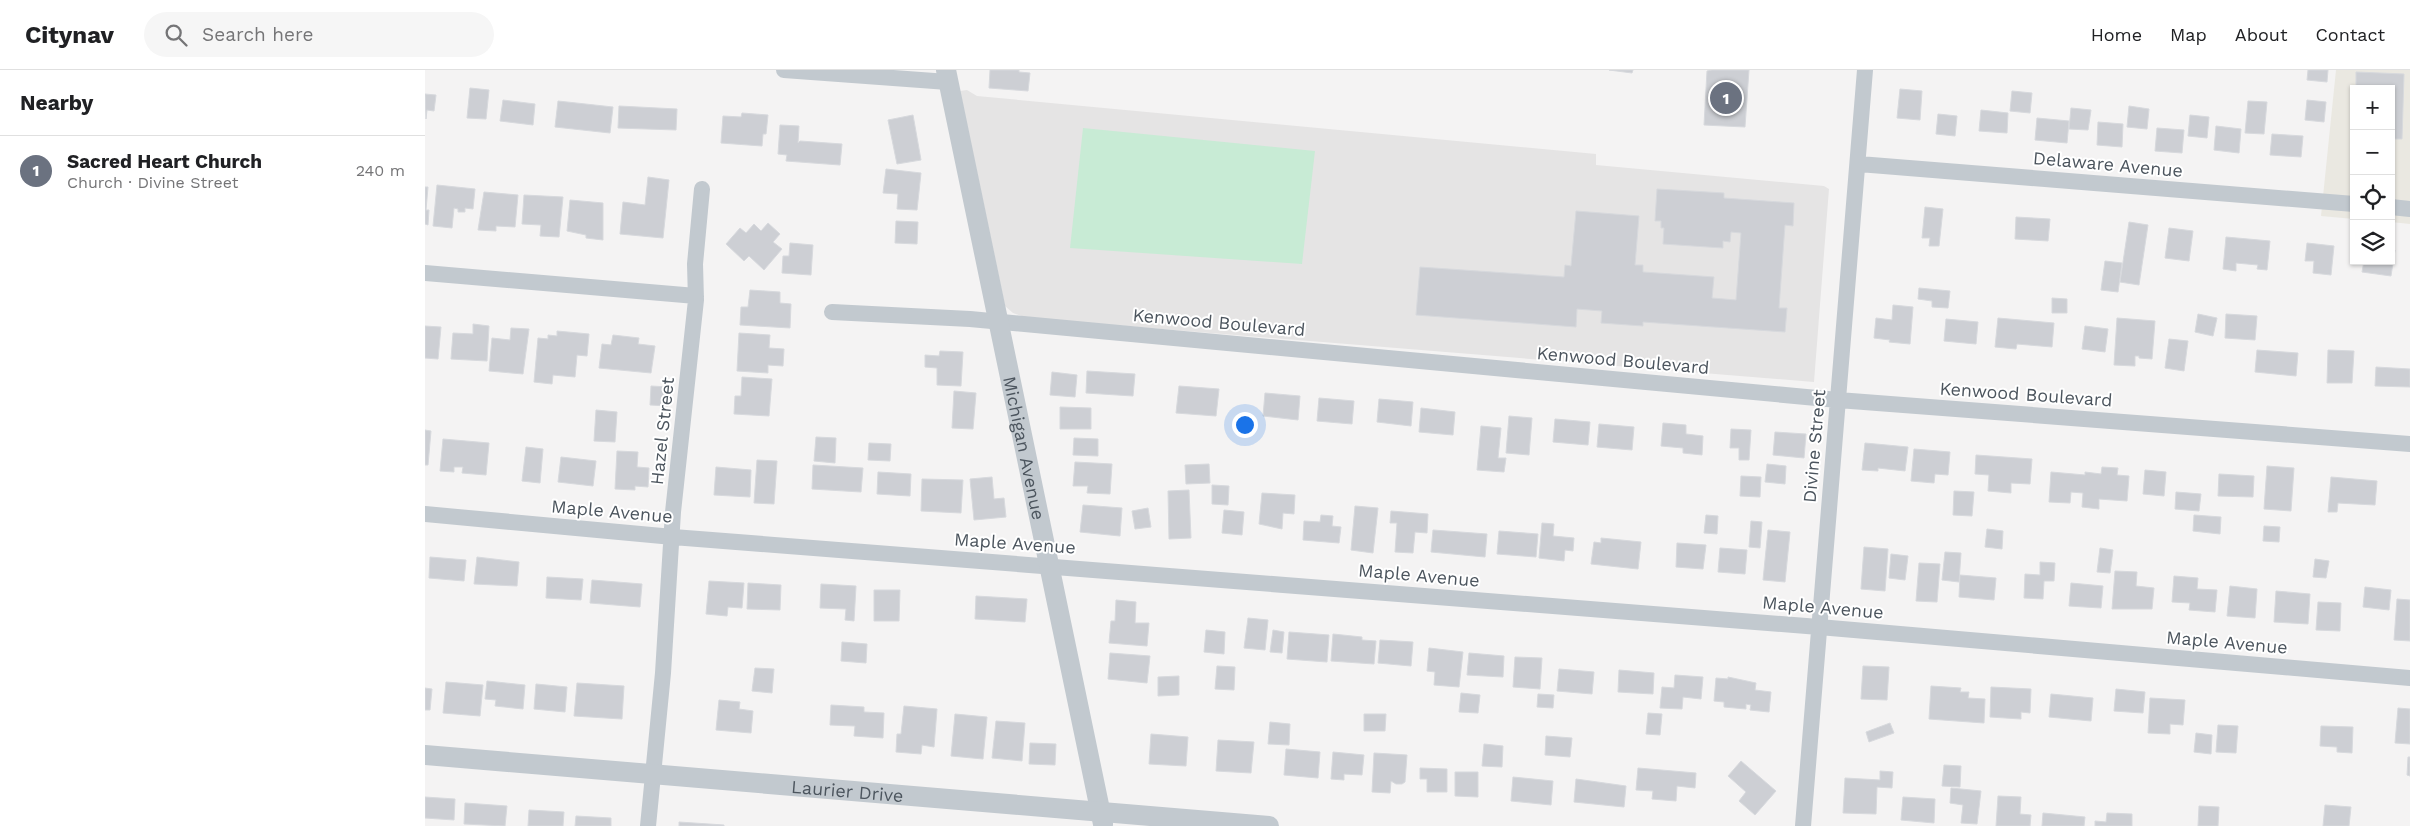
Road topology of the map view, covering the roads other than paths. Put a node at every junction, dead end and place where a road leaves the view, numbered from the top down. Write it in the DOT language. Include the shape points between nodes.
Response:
graph roads {
  1 [pos="784,70"];
  2 [pos="1865,70"];
  3 [pos="947,76"];
  4 [pos="1859,164"];
  5 [pos="702,189"];
  6 [pos="2350,204"];
  7 [pos="2395,207"];
  8 [pos="2410,209"];
  9 [pos="425,273"];
  10 [pos="696,296"];
  11 [pos="832,312"];
  12 [pos="999,322"];
  13 [pos="1838,400"];
  14 [pos="2410,444"];
  15 [pos="425,514"];
  16 [pos="673,537"];
  17 [pos="1049,565"];
  18 [pos="1819,627"];
  19 [pos="2410,678"];
  20 [pos="425,754"];
  21 [pos="653,773"];
  22 [pos="1102,819"];
  23 [pos="648,826"];
  24 [pos="1269,826"];
  25 [pos="1803,826"];
  1 -- 3 [label="street"];
  2 -- 4 [label="street, Divine Street"];
  3 -- 12 [label="street, Michigan Avenue"];
  4 -- 6 [label="street, Delaware Avenue"];
  4 -- 13 [label="street, Divine Street"];
  5 -- 10 [label="street, Hazel Street" via="695,264"];
  7 -- 8 [label="street"];
  9 -- 10 [label="street"];
  10 -- 16 [label="street, Hazel Street"];
  11 -- 12 [label="street, Kenwood Boulevard"];
  12 -- 13 [label="street, Kenwood Boulevard"];
  12 -- 17 [label="street, Michigan Avenue"];
  13 -- 14 [label="street, Kenwood Boulevard"];
  13 -- 18 [label="street, Divine Street"];
  15 -- 16 [label="street, Maple Avenue"];
  16 -- 17 [label="street, Maple Avenue"];
  16 -- 21 [label="street, Hazel Street"];
  17 -- 18 [label="street, Maple Avenue"];
  17 -- 22 [label="street, Michigan Avenue"];
  18 -- 19 [label="street, Maple Avenue"];
  18 -- 25 [label="street, Divine Street"];
  20 -- 21 [label="street, Laurier Drive"];
  21 -- 22 [label="street, Laurier Drive"];
  21 -- 23 [label="street, Hazel Street"];
  22 -- 24 [label="street, Laurier Drive"];
}
